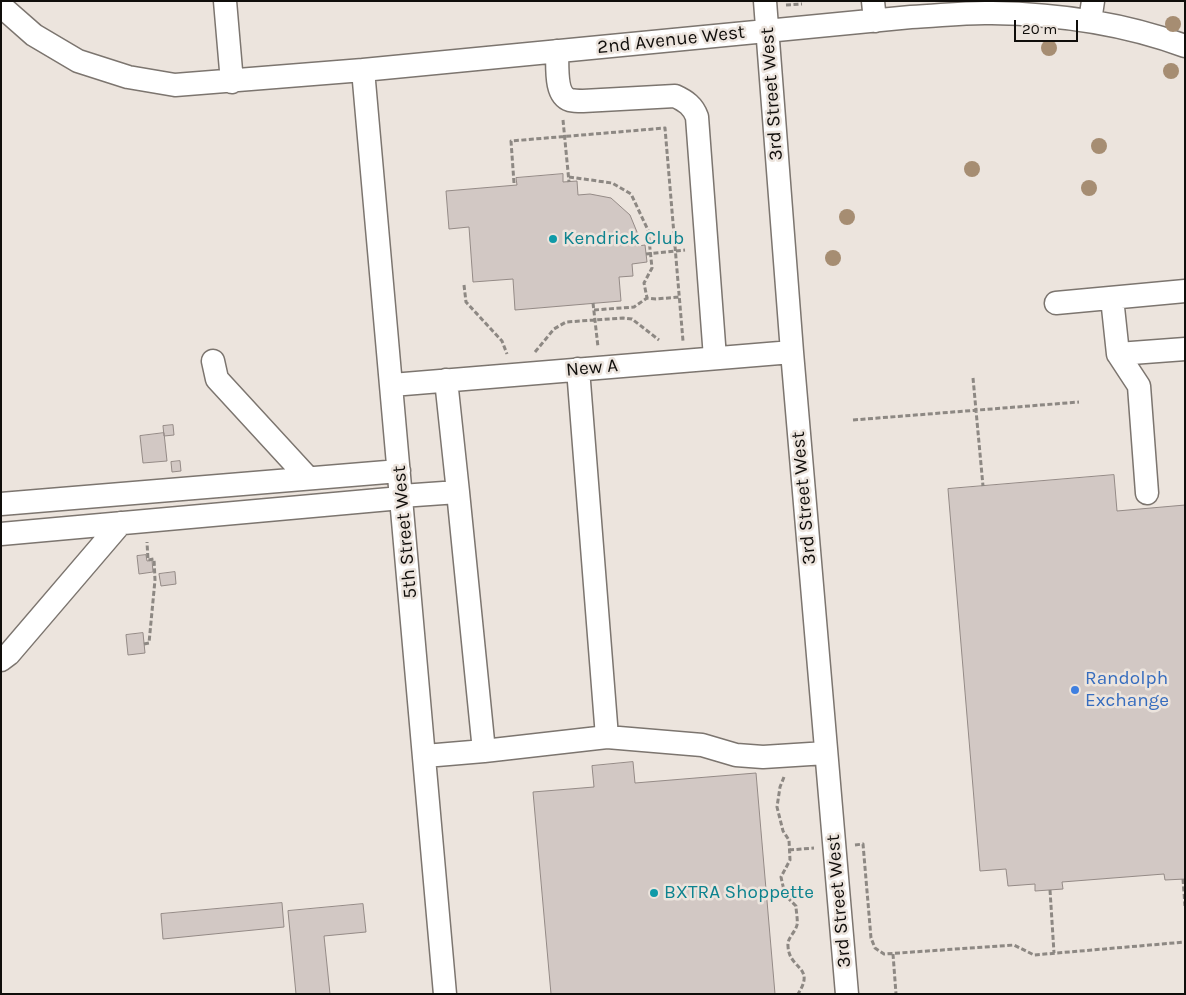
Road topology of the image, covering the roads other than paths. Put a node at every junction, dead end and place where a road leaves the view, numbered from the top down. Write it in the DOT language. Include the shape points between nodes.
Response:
graph roads {
  1 [pos="225,1"];
  2 [pos="765,1"];
  3 [pos="780,1"];
  4 [pos="1,6"];
  5 [pos="874,11"];
  6 [pos="1092,11"];
  7 [pos="775,30"];
  8 [pos="1185,46"];
  9 [pos="557,51"];
  10 [pos="363,70"];
  11 [pos="232,82"];
  12 [pos="1185,291"];
  13 [pos="1112,298"];
  14 [pos="1056,304"];
  15 [pos="1185,349"];
  16 [pos="714,350"];
  17 [pos="792,352"];
  18 [pos="1118,354"];
  19 [pos="214,361"];
  20 [pos="589,369"];
  21 [pos="446,380"];
  22 [pos="392,385"];
  23 [pos="399,470"];
  24 [pos="308,478"];
  25 [pos="458,492"];
  26 [pos="1147,493"];
  27 [pos="401,497"];
  28 [pos="1,504"];
  29 [pos="121,523"];
  30 [pos="1,534"];
  31 [pos="1,660"];
  32 [pos="607,737"];
  33 [pos="484,751"];
  34 [pos="826,753"];
  35 [pos="425,756"];
  36 [pos="445,994"];
  37 [pos="847,994"];
  1 -- 11 [label="street"];
  2 -- 7 [label="street, 3rd Street West"];
  3 -- 7 [label="street"];
  4 -- 11 [label="street, 2nd Avenue West" via="34,35 78,61 128,77 175,85"];
  5 -- 6 [label="street, 2nd Avenue West" via="911,17 991,13 1061,17"];
  5 -- 7 [label="street, 2nd Avenue West"];
  6 -- 8 [label="street, 2nd Avenue West"];
  7 -- 9 [label="street, 2nd Avenue West"];
  7 -- 17 [label="street, 3rd Street West"];
  9 -- 10 [label="street, 2nd Avenue West"];
  9 -- 16 [label="street" via="559,85 562,94 570,100 675,96 689,103 694,110"];
  10 -- 11 [label="street, 2nd Avenue West"];
  10 -- 22 [label="street, 5th Street West"];
  12 -- 13 [label="street"];
  13 -- 14 [label="street"];
  13 -- 18 [label="street"];
  15 -- 18 [label="street"];
  16 -- 17 [label="street, New A"];
  16 -- 20 [label="street, New A"];
  17 -- 34 [label="street, 3rd Street West"];
  18 -- 26 [label="street" via="1139,386"];
  19 -- 24 [label="street" via="216,379"];
  20 -- 21 [label="street, New A"];
  20 -- 32 [label="street"];
  21 -- 22 [label="street, New A"];
  21 -- 25 [label="street"];
  22 -- 23 [label="street, 5th Street West"];
  23 -- 24 [label="street"];
  23 -- 27 [label="street, 5th Street West"];
  24 -- 28 [label="street"];
  25 -- 27 [label="street"];
  25 -- 33 [label="street"];
  27 -- 29 [label="street"];
  27 -- 35 [label="street, 5th Street West"];
  29 -- 30 [label="street"];
  29 -- 31 [label="street"];
  32 -- 33 [label="street"];
  32 -- 34 [label="street" via="702,745 736,755 763,757"];
  33 -- 35 [label="street"];
  34 -- 37 [label="street, 3rd Street West"];
  35 -- 36 [label="street, 5th Street West"];
}
